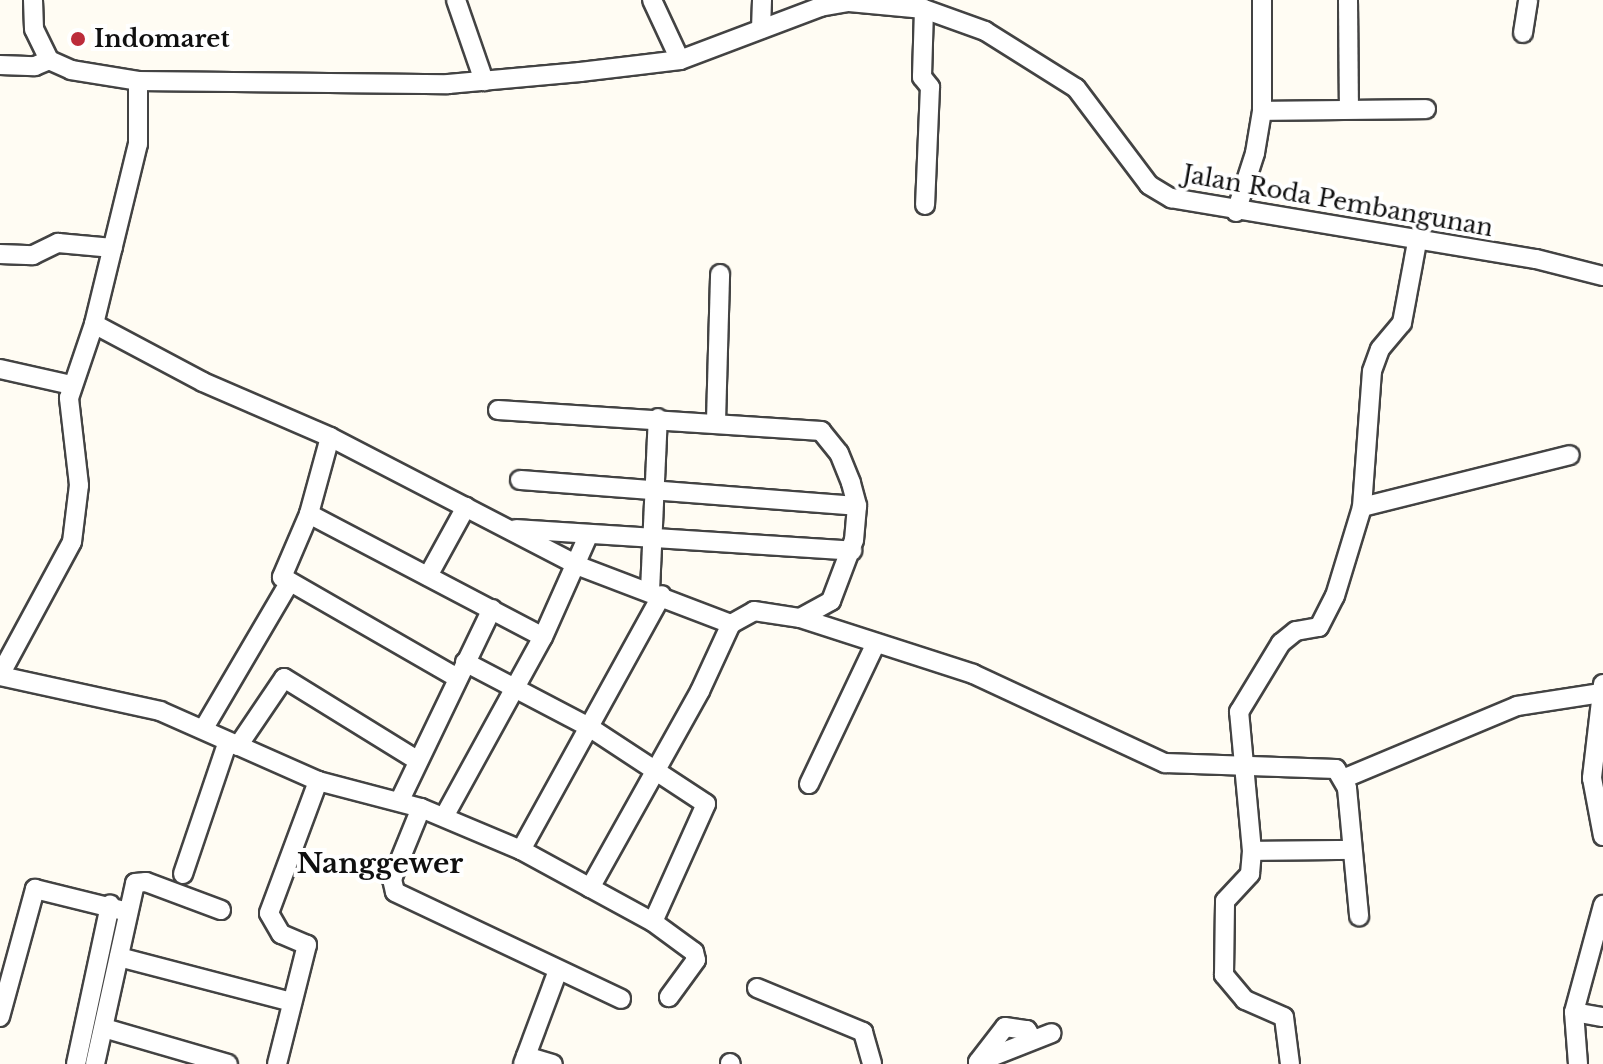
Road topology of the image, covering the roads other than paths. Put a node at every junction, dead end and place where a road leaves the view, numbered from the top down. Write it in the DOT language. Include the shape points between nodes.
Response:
graph roads {
  1 [pos="33,0"];
  2 [pos="456,0"];
  3 [pos="652,0"];
  4 [pos="762,0"];
  5 [pos="1348,0"];
  6 [pos="1528,0"];
  7 [pos="819,4"];
  8 [pos="1258,5"];
  9 [pos="924,9"];
  10 [pos="761,29"];
  11 [pos="1523,33"];
  12 [pos="49,60"];
  13 [pos="680,60"];
  14 [pos="0,65"];
  15 [pos="138,81"];
  16 [pos="484,81"];
  17 [pos="1349,108"];
  18 [pos="1426,109"];
  19 [pos="1262,111"];
  20 [pos="925,205"];
  21 [pos="1236,212"];
  22 [pos="1417,242"];
  23 [pos="113,248"];
  24 [pos="0,254"];
  25 [pos="720,274"];
  26 [pos="1603,276"];
  27 [pos="94,324"];
  28 [pos="0,369"];
  29 [pos="71,385"];
  30 [pos="498,410"];
  31 [pos="658,418"];
  32 [pos="716,421"];
  33 [pos="330,437"];
  34 [pos="1570,455"];
  35 [pos="520,480"];
  36 [pos="656,489"];
  37 [pos="857,506"];
  38 [pos="466,507"];
  39 [pos="1362,507"];
  40 [pos="309,514"];
  41 [pos="508,528"];
  42 [pos="588,536"];
  43 [pos="653,542"];
  44 [pos="852,551"];
  45 [pos="579,566"];
  46 [pos="428,576"];
  47 [pos="289,583"];
  48 [pos="656,593"];
  49 [pos="492,609"];
  50 [pos="800,618"];
  51 [pos="731,624"];
  52 [pos="543,637"];
  53 [pos="876,643"];
  54 [pos="460,669"];
  55 [pos="0,675"];
  56 [pos="1602,688"];
  57 [pos="516,689"];
  58 [pos="589,727"];
  59 [pos="204,728"];
  60 [pos="233,745"];
  61 [pos="417,760"];
  62 [pos="1242,765"];
  63 [pos="654,768"];
  64 [pos="1345,778"];
  65 [pos="318,781"];
  66 [pos="809,784"];
  67 [pos="400,800"];
  68 [pos="421,808"];
  69 [pos="445,815"];
  70 [pos="1603,836"];
  71 [pos="521,850"];
  72 [pos="1352,850"];
  73 [pos="1252,851"];
  74 [pos="183,874"];
  75 [pos="590,888"];
  76 [pos="110,905"];
  77 [pos="1603,905"];
  78 [pos="221,910"];
  79 [pos="128,912"];
  80 [pos="1359,916"];
  81 [pos="653,922"];
  82 [pos="119,957"];
  83 [pos="557,973"];
  84 [pos="757,988"];
  85 [pos="669,997"];
  86 [pos="621,999"];
  87 [pos="292,1002"];
  88 [pos="1574,1012"];
  89 [pos="0,1017"];
  90 [pos="1603,1017"];
  91 [pos="104,1028"];
  92 [pos="1052,1033"];
  93 [pos="524,1060"];
  94 [pos="977,1063"];
  95 [pos="76,1064"];
  96 [pos="95,1064"];
  97 [pos="228,1064"];
  98 [pos="277,1064"];
  99 [pos="553,1064"];
  100 [pos="872,1064"];
  101 [pos="1290,1064"];
  102 [pos="1578,1064"];
  1 -- 12 [label="street" via="34,29"];
  2 -- 16 [label="street"];
  3 -- 13 [label="street"];
  4 -- 10 [label="street"];
  5 -- 17 [label="street"];
  6 -- 11 [label="street"];
  7 -- 9 [label="street, Jalan Roda Pembangunan"];
  7 -- 10 [label="street, Jalan Roda Pembangunan"];
  8 -- 19 [label="street"];
  9 -- 20 [label="street" via="922,77 930,87"];
  9 -- 21 [label="street, Jalan Roda Pembangunan" via="985,31 1076,88 1149,185 1171,198"];
  10 -- 13 [label="street, Jalan Roda Pembangunan"];
  12 -- 14 [label="street" via="35,66"];
  12 -- 15 [label="street, Jalan Roda Pembangunan" via="71,70"];
  13 -- 16 [label="street, Jalan Roda Pembangunan"];
  15 -- 16 [label="street, Jalan Roda Pembangunan"];
  15 -- 23 [label="street" via="138,144"];
  17 -- 18 [label="street"];
  17 -- 19 [label="street"];
  19 -- 21 [label="street"];
  21 -- 22 [label="street, Jalan Roda Pembangunan"];
  22 -- 26 [label="street, Jalan Roda Pembangunan" via="1536,259"];
  22 -- 39 [label="street" via="1402,323 1380,349 1372,371"];
  23 -- 24 [label="street" via="58,243 33,255"];
  23 -- 27 [label="street"];
  25 -- 32 [label="street"];
  27 -- 29 [label="street"];
  27 -- 33 [label="street" via="203,382"];
  28 -- 29 [label="street"];
  29 -- 55 [label="street" via="69,425 79,499 72,542 65,564"];
  30 -- 31 [label="street"];
  31 -- 32 [label="street"];
  31 -- 36 [label="street"];
  32 -- 37 [label="street" via="821,431 839,453"];
  33 -- 38 [label="street"];
  33 -- 40 [label="street"];
  34 -- 39 [label="street"];
  35 -- 36 [label="street"];
  36 -- 37 [label="street"];
  36 -- 43 [label="street"];
  37 -- 44 [label="street"];
  38 -- 41 [label="street"];
  38 -- 46 [label="street"];
  39 -- 62 [label="street" via="1325,620 1281,643 1241,705"];
  40 -- 46 [label="street"];
  40 -- 47 [label="street" via="282,573"];
  41 -- 42 [label="street"];
  41 -- 45 [label="street"];
  42 -- 43 [label="street"];
  42 -- 45 [label="street"];
  43 -- 44 [label="street"];
  43 -- 48 [label="street"];
  44 -- 50 [label="street" via="831,601"];
  45 -- 48 [label="street"];
  45 -- 52 [label="street"];
  46 -- 49 [label="street"];
  47 -- 54 [label="street"];
  47 -- 59 [label="street"];
  48 -- 51 [label="street"];
  48 -- 58 [label="street"];
  49 -- 52 [label="street"];
  49 -- 54 [label="street"];
  50 -- 51 [label="street" via="754,611"];
  50 -- 53 [label="street"];
  51 -- 63 [label="street" via="700,691"];
  52 -- 57 [label="street"];
  53 -- 62 [label="street" via="1024,695 1150,758 1182,765"];
  53 -- 66 [label="street"];
  54 -- 57 [label="street"];
  54 -- 61 [label="street"];
  55 -- 59 [label="street" via="160,711"];
  56 -- 64 [label="street" via="1517,706"];
  56 -- 70 [label="street" via="1592,778"];
  57 -- 58 [label="street"];
  57 -- 69 [label="street"];
  58 -- 63 [label="street"];
  58 -- 71 [label="street"];
  59 -- 60 [label="street"];
  60 -- 61 [label="street" via="284,678"];
  60 -- 65 [label="street"];
  60 -- 74 [label="street"];
  61 -- 67 [label="street"];
  62 -- 64 [label="street" via="1336,769"];
  62 -- 73 [label="street"];
  63 -- 75 [label="street"];
  63 -- 81 [label="street" via="703,799 707,808"];
  64 -- 72 [label="street"];
  65 -- 67 [label="street"];
  65 -- 87 [label="street" via="269,913 281,934 307,945"];
  67 -- 68 [label="street"];
  68 -- 69 [label="street"];
  68 -- 83 [label="street" via="392,879 395,892 494,936"];
  69 -- 71 [label="street"];
  71 -- 75 [label="street"];
  72 -- 73 [label="street"];
  72 -- 80 [label="street"];
  73 -- 101 [label="street" via="1250,874 1225,901 1224,975 1245,1000 1284,1017"];
  75 -- 81 [label="street"];
  76 -- 79 [label="street"];
  76 -- 89 [label="street" via="35,889"];
  76 -- 95 [label="street"];
  77 -- 88 [label="street"];
  78 -- 79 [label="street" via="142,881 135,883"];
  79 -- 82 [label="street"];
  81 -- 85 [label="street" via="696,955"];
  82 -- 87 [label="street"];
  82 -- 91 [label="street"];
  83 -- 86 [label="street"];
  83 -- 93 [label="street"];
  84 -- 100 [label="street" via="863,1032"];
  87 -- 98 [label="street"];
  88 -- 90 [label="street"];
  88 -- 102 [label="street"];
  91 -- 96 [label="street"];
  91 -- 97 [label="street"];
  92 -- 94 [label="street" via="1031,1037"];
  93 -- 99 [label="street"];
}
